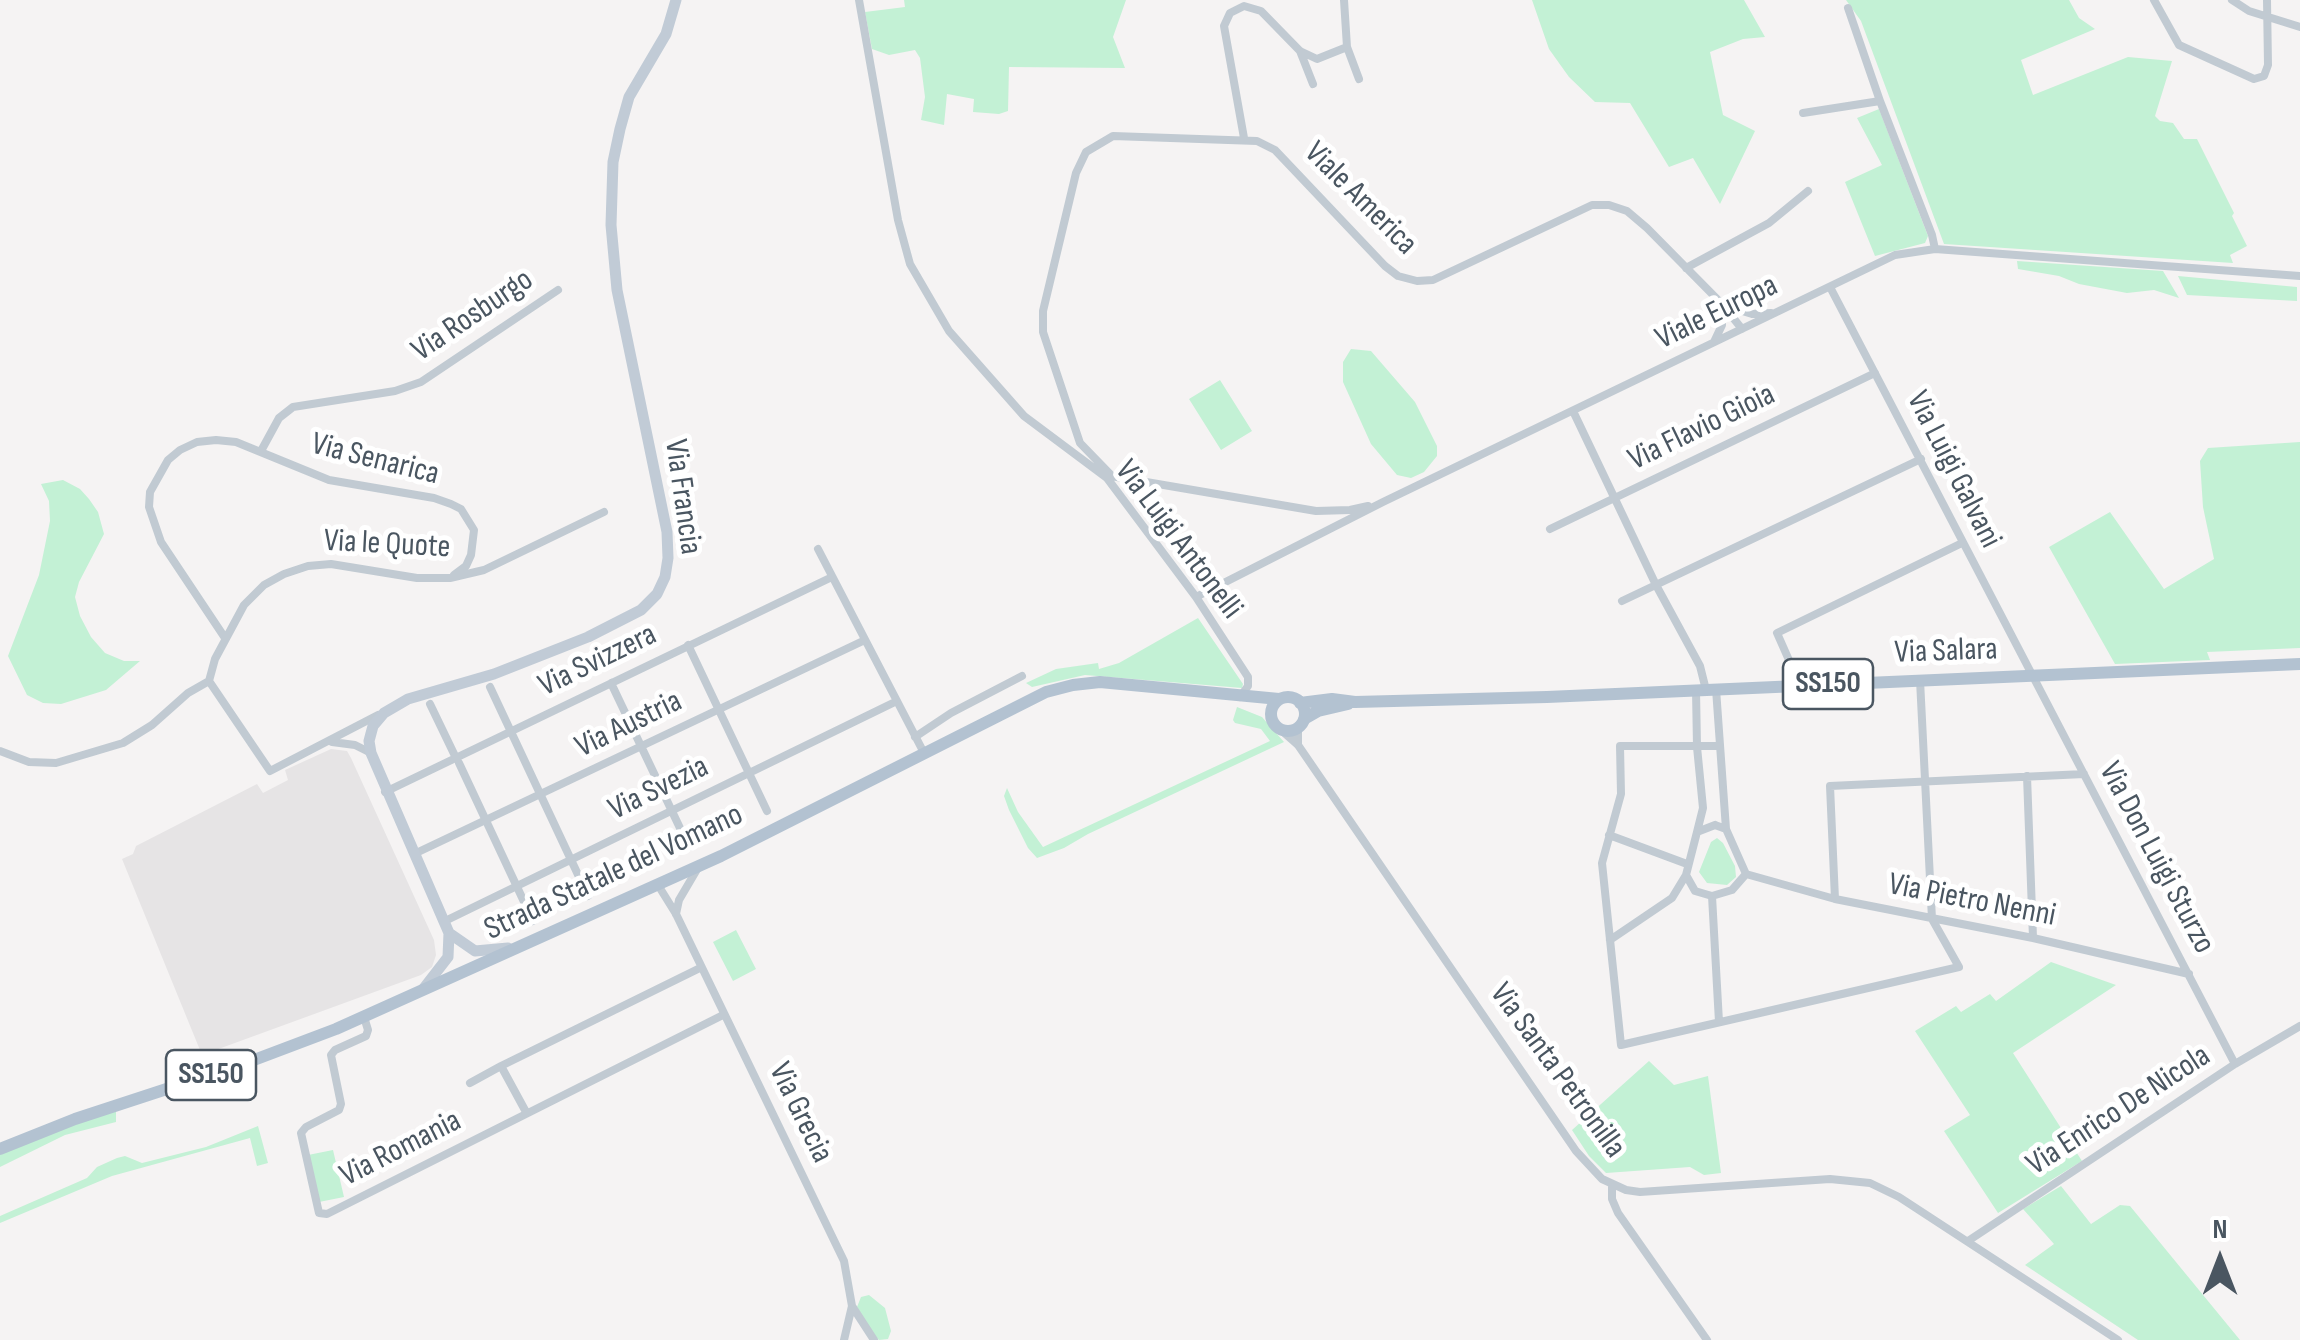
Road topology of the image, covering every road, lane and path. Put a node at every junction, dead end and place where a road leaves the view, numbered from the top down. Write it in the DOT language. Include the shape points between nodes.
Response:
graph roads {
  1 [pos="676,0"];
  2 [pos="859,0"];
  3 [pos="1344,0"];
  4 [pos="2154,0"];
  5 [pos="2232,0"];
  6 [pos="2267,0"];
  7 [pos="1848,8"];
  8 [pos="2268,17"];
  9 [pos="2300,27"];
  10 [pos="1347,46"];
  11 [pos="1300,51"];
  12 [pos="1359,79"];
  13 [pos="1313,84"];
  14 [pos="1880,101"];
  15 [pos="1803,113"];
  16 [pos="1244,138"];
  17 [pos="1808,191"];
  18 [pos="1935,250"];
  19 [pos="1686,268"];
  20 [pos="2300,276"];
  21 [pos="1830,287"];
  22 [pos="558,290"];
  23 [pos="1722,304"];
  24 [pos="1775,313"];
  25 [pos="1742,329"];
  26 [pos="1713,343"];
  27 [pos="1875,372"];
  28 [pos="1573,411"];
  29 [pos="261,452"];
  30 [pos="1920,459"];
  31 [pos="1110,477"];
  32 [pos="1614,498"];
  33 [pos="1383,502"];
  34 [pos="604,512"];
  35 [pos="1550,529"];
  36 [pos="1962,544"];
  37 [pos="818,549"];
  38 [pos="832,576"];
  39 [pos="450,578"];
  40 [pos="1656,584"];
  41 [pos="1196,596"];
  42 [pos="1622,601"];
  43 [pos="225,638"];
  44 [pos="865,640"];
  45 [pos="688,645"];
  46 [pos="2300,664"];
  47 [pos="2031,676"];
  48 [pos="1920,680"];
  49 [pos="209,682"];
  50 [pos="611,683"];
  51 [pos="1800,686"];
  52 [pos="490,687"];
  53 [pos="1706,690"];
  54 [pos="1245,698"];
  55 [pos="1028,700"];
  56 [pos="1279,700"];
  57 [pos="896,701"];
  58 [pos="1355,702"];
  59 [pos="1300,703"];
  60 [pos="430,704"];
  61 [pos="719,709"];
  62 [pos="384,712"];
  63 [pos="1270,714"];
  64 [pos="1301,724"];
  65 [pos="510,730"];
  66 [pos="1281,730"];
  67 [pos="348,731"];
  68 [pos="915,736"];
  69 [pos="327,742"];
  70 [pos="1298,745"];
  71 [pos="1718,746"];
  72 [pos="370,747"];
  73 [pos="641,747"];
  74 [pos="1697,747"];
  75 [pos="0,751"];
  76 [pos="924,753"];
  77 [pos="458,760"];
  78 [pos="749,773"];
  79 [pos="2084,774"];
  80 [pos="2028,776"];
  81 [pos="1924,780"];
  82 [pos="386,792"];
  83 [pos="540,796"];
  84 [pos="671,811"];
  85 [pos="766,811"];
  86 [pos="487,820"];
  87 [pos="1726,828"];
  88 [pos="1697,832"];
  89 [pos="1609,835"];
  90 [pos="689,847"];
  91 [pos="414,854"];
  92 [pos="570,860"];
  93 [pos="1687,864"];
  94 [pos="700,866"];
  95 [pos="1746,874"];
  96 [pos="1686,875"];
  97 [pos="673,878"];
  98 [pos="516,885"];
  99 [pos="658,885"];
  100 [pos="588,896"];
  101 [pos="1712,896"];
  102 [pos="1835,899"];
  103 [pos="679,900"];
  104 [pos="676,914"];
  105 [pos="1932,919"];
  106 [pos="533,921"];
  107 [pos="451,936"];
  108 [pos="2033,938"];
  109 [pos="1610,940"];
  110 [pos="529,943"];
  111 [pos="700,968"];
  112 [pos="467,971"];
  113 [pos="2189,974"];
  114 [pos="420,992"];
  115 [pos="723,1014"];
  116 [pos="364,1017"];
  117 [pos="1720,1022"];
  118 [pos="2300,1026"];
  119 [pos="2235,1064"];
  120 [pos="501,1066"];
  121 [pos="470,1083"];
  122 [pos="526,1112"];
  123 [pos="0,1149"];
  124 [pos="1612,1185"];
  125 [pos="1968,1241"];
  126 [pos="852,1306"];
  127 [pos="844,1340"];
  128 [pos="874,1340"];
  129 [pos="1707,1340"];
  130 [pos="2118,1340"];
  1 -- 62 [label="main road, Via Francia" via="620,128 612,209 617,290 666,532 665,577 641,610 588,637"];
  2 -- 31 [label="street, Via Luigi Antonelli" via="910,264 949,331 1024,416"];
  3 -- 10 [label="street"];
  4 -- 8 [label="street" via="2178,45 2254,78 2267,70"];
  5 -- 8 [label="street"];
  6 -- 8 [label="street"];
  7 -- 14 [label="street"];
  8 -- 9 [label="street"];
  10 -- 11 [label="street" via="1316,59"];
  10 -- 12 [label="street"];
  11 -- 13 [label="street"];
  11 -- 16 [label="street" via="1260,11 1244,6 1230,13 1224,26"];
  14 -- 15 [label="street"];
  14 -- 18 [label="street"];
  16 -- 19 [label="street, Viale America" via="1275,150 1398,276 1433,280 1592,205 1609,204 1637,219"];
  16 -- 31 [label="street, Viale America" via="1112,136 1086,152 1076,173 1042,332 1080,443"];
  17 -- 19 [label="street" via="1769,223"];
  18 -- 20 [label="street, Viale Europa"];
  18 -- 21 [label="street, Viale Europa" via="1895,256"];
  19 -- 23 [label="street, Viale America"];
  21 -- 24 [label="street, Viale Europa"];
  21 -- 27 [label="street, Via Luigi Galvani"];
  22 -- 29 [label="street, Via Rosburgo" via="422,382 293,407 279,418"];
  23 -- 24 [label="street"];
  23 -- 25 [label="street, Viale America"];
  23 -- 26 [label="street"];
  24 -- 25 [label="street, Viale Europa"];
  25 -- 26 [label="street, Viale Europa"];
  26 -- 28 [label="street, Viale Europa"];
  27 -- 30 [label="street, Via Luigi Galvani"];
  27 -- 32 [label="street, Via Flavio Gioia"];
  28 -- 32 [label="street"];
  28 -- 33 [label="street, Viale Europa"];
  29 -- 39 [label="street, Via Senarica" via="329,480 461,509 474,543 466,566"];
  29 -- 43 [label="street, Via Senarica" via="236,442 197,442 168,460 150,492 161,542"];
  30 -- 36 [label="street, Via Luigi Galvani"];
  30 -- 40 [label="street"];
  31 -- 33 [label="street" via="1316,511"];
  31 -- 41 [label="street, Via Luigi Antonelli"];
  32 -- 35 [label="street, Via Flavio Gioia"];
  32 -- 40 [label="street"];
  33 -- 41 [label="street, Viale Europa"];
  34 -- 39 [label="street, Via le Quote" via="484,570"];
  36 -- 47 [label="street, Via Luigi Galvani"];
  36 -- 51 [label="street" via="1777,633"];
  37 -- 38 [label="street"];
  38 -- 44 [label="street"];
  38 -- 45 [label="street, Via Svizzera"];
  39 -- 43 [label="street, Via le Quote" via="308,566 264,586 244,604"];
  40 -- 42 [label="street"];
  40 -- 53 [label="street"];
  41 -- 54 [label="street, Via Luigi Antonelli" via="1248,677"];
  43 -- 49 [label="street, Via le Quote"];
  44 -- 57 [label="street"];
  44 -- 61 [label="street, Via Austria"];
  45 -- 50 [label="street, Via Svizzera"];
  45 -- 61 [label="street"];
  46 -- 47 [label="main road, Via Salara / SS150"];
  47 -- 48 [label="main road, Via Salara / SS150"];
  47 -- 79 [label="street, Via Don Luigi Sturzo"];
  48 -- 51 [label="main road, Via Salara / SS150"];
  48 -- 81 [label="street"];
  49 -- 69 [label="street" via="270,771"];
  49 -- 75 [label="street" via="124,744 56,763"];
  50 -- 65 [label="street, Via Svizzera"];
  50 -- 73 [label="street"];
  51 -- 53 [label="main road, Via Salara / SS150"];
  52 -- 65 [label="street"];
  53 -- 58 [label="main road, Via Salara / SS150"];
  53 -- 71 [label="street"];
  53 -- 74 [label="street"];
  54 -- 55 [label="main road, Strada Statale del Vomano / SS150" via="1100,682"];
  54 -- 56 [label="main road, Strada Statale del Vomano / SS150"];
  54 -- 63 [label="main road"];
  55 -- 68 [label="street" via="1019,678"];
  55 -- 76 [label="main road, Strada Statale del Vomano / SS150"];
  56 -- 59 [label="main road"];
  56 -- 63 [label="main road"];
  57 -- 68 [label="street"];
  57 -- 78 [label="street, Via Svezia"];
  58 -- 59 [label="main road, Via Salara / SS150"];
  58 -- 64 [label="main road, Via Salara / SS150" via="1318,710"];
  59 -- 64 [label="main road"];
  60 -- 77 [label="street"];
  61 -- 73 [label="street, Via Austria"];
  61 -- 78 [label="street"];
  62 -- 67 [label="street"];
  62 -- 72 [label="main road" via="373,726"];
  63 -- 66 [label="main road"];
  64 -- 66 [label="main road"];
  64 -- 70 [label="street"];
  65 -- 77 [label="street, Via Svizzera"];
  65 -- 83 [label="street"];
  66 -- 70 [label="street, Via Santa Petronilla"];
  67 -- 69 [label="street"];
  67 -- 72 [label="street" via="365,734"];
  68 -- 76 [label="street"];
  69 -- 72 [label="street"];
  70 -- 124 [label="street, Via Santa Petronilla" via="1576,1152"];
  71 -- 74 [label="street"];
  71 -- 87 [label="street"];
  72 -- 82 [label="main road"];
  73 -- 83 [label="street, Via Austria"];
  73 -- 84 [label="street"];
  74 -- 88 [label="street" via="1703,808"];
  74 -- 89 [label="street" via="1620,746 1621,794"];
  76 -- 94 [label="main road, Strada Statale del Vomano / SS150"];
  77 -- 82 [label="street, Via Svizzera"];
  77 -- 86 [label="street"];
  78 -- 84 [label="street, Via Svezia"];
  78 -- 85 [label="street"];
  79 -- 80 [label="street"];
  79 -- 113 [label="street, Via Don Luigi Sturzo"];
  80 -- 81 [label="street"];
  80 -- 108 [label="street"];
  81 -- 102 [label="street" via="1830,786"];
  81 -- 105 [label="street"];
  82 -- 91 [label="main road"];
  83 -- 86 [label="street, Via Austria"];
  83 -- 92 [label="street"];
  84 -- 90 [label="street"];
  84 -- 92 [label="street, Via Svezia"];
  86 -- 91 [label="street, Via Austria"];
  86 -- 98 [label="street"];
  87 -- 88 [label="street"];
  87 -- 95 [label="street"];
  88 -- 93 [label="street"];
  89 -- 93 [label="street"];
  89 -- 109 [label="street" via="1602,863"];
  91 -- 107 [label="main road"];
  92 -- 98 [label="street, Via Svezia"];
  92 -- 100 [label="street"];
  93 -- 96 [label="street"];
  94 -- 97 [label="main road, Strada Statale del Vomano / SS150"];
  94 -- 103 [label="street"];
  95 -- 101 [label="street" via="1732,890"];
  95 -- 102 [label="street, Via Pietro Nenni"];
  96 -- 101 [label="street" via="1695,891"];
  96 -- 109 [label="street" via="1672,898"];
  97 -- 99 [label="main road, Strada Statale del Vomano / SS150"];
  97 -- 103 [label="street"];
  98 -- 106 [label="street"];
  98 -- 107 [label="street, Via Svezia"];
  99 -- 104 [label="street, Via Grecia"];
  99 -- 110 [label="main road, Strada Statale del Vomano / SS150"];
  101 -- 117 [label="street"];
  102 -- 105 [label="street, Via Pietro Nenni"];
  103 -- 104 [label="street"];
  104 -- 111 [label="street, Via Grecia"];
  105 -- 108 [label="street, Via Pietro Nenni"];
  105 -- 117 [label="street" via="1959,967"];
  107 -- 110 [label="main road" via="487,952"];
  107 -- 112 [label="main road"];
  107 -- 114 [label="main road" via="444,966"];
  108 -- 113 [label="street, Via Pietro Nenni"];
  109 -- 117 [label="street" via="1621,1045"];
  110 -- 112 [label="main road, Strada Statale del Vomano / SS150"];
  111 -- 115 [label="street, Via Grecia"];
  111 -- 120 [label="street"];
  112 -- 114 [label="main road, Strada Statale del Vomano / SS150"];
  113 -- 119 [label="street, Via Don Luigi Sturzo"];
  114 -- 116 [label="main road, Strada Statale del Vomano / SS150"];
  115 -- 122 [label="street, Via Romania"];
  115 -- 126 [label="street, Via Grecia" via="844,1261"];
  116 -- 122 [label="street, Via Romania" via="366,1036 331,1055 339,1110 302,1133 320,1213"];
  116 -- 123 [label="main road, Strada Statale del Vomano / SS150"];
  118 -- 119 [label="street, Via Enrico De Nicola"];
  119 -- 125 [label="street, Via Enrico De Nicola"];
  120 -- 121 [label="street"];
  120 -- 122 [label="street"];
  124 -- 125 [label="street, Via Santa Petronilla" via="1640,1192 1851,1180 1884,1188"];
  124 -- 129 [label="street" via="1618,1213"];
  125 -- 130 [label="street, Via Santa Petronilla"];
  126 -- 127 [label="street, Via Grecia"];
  126 -- 128 [label="street"];
}
